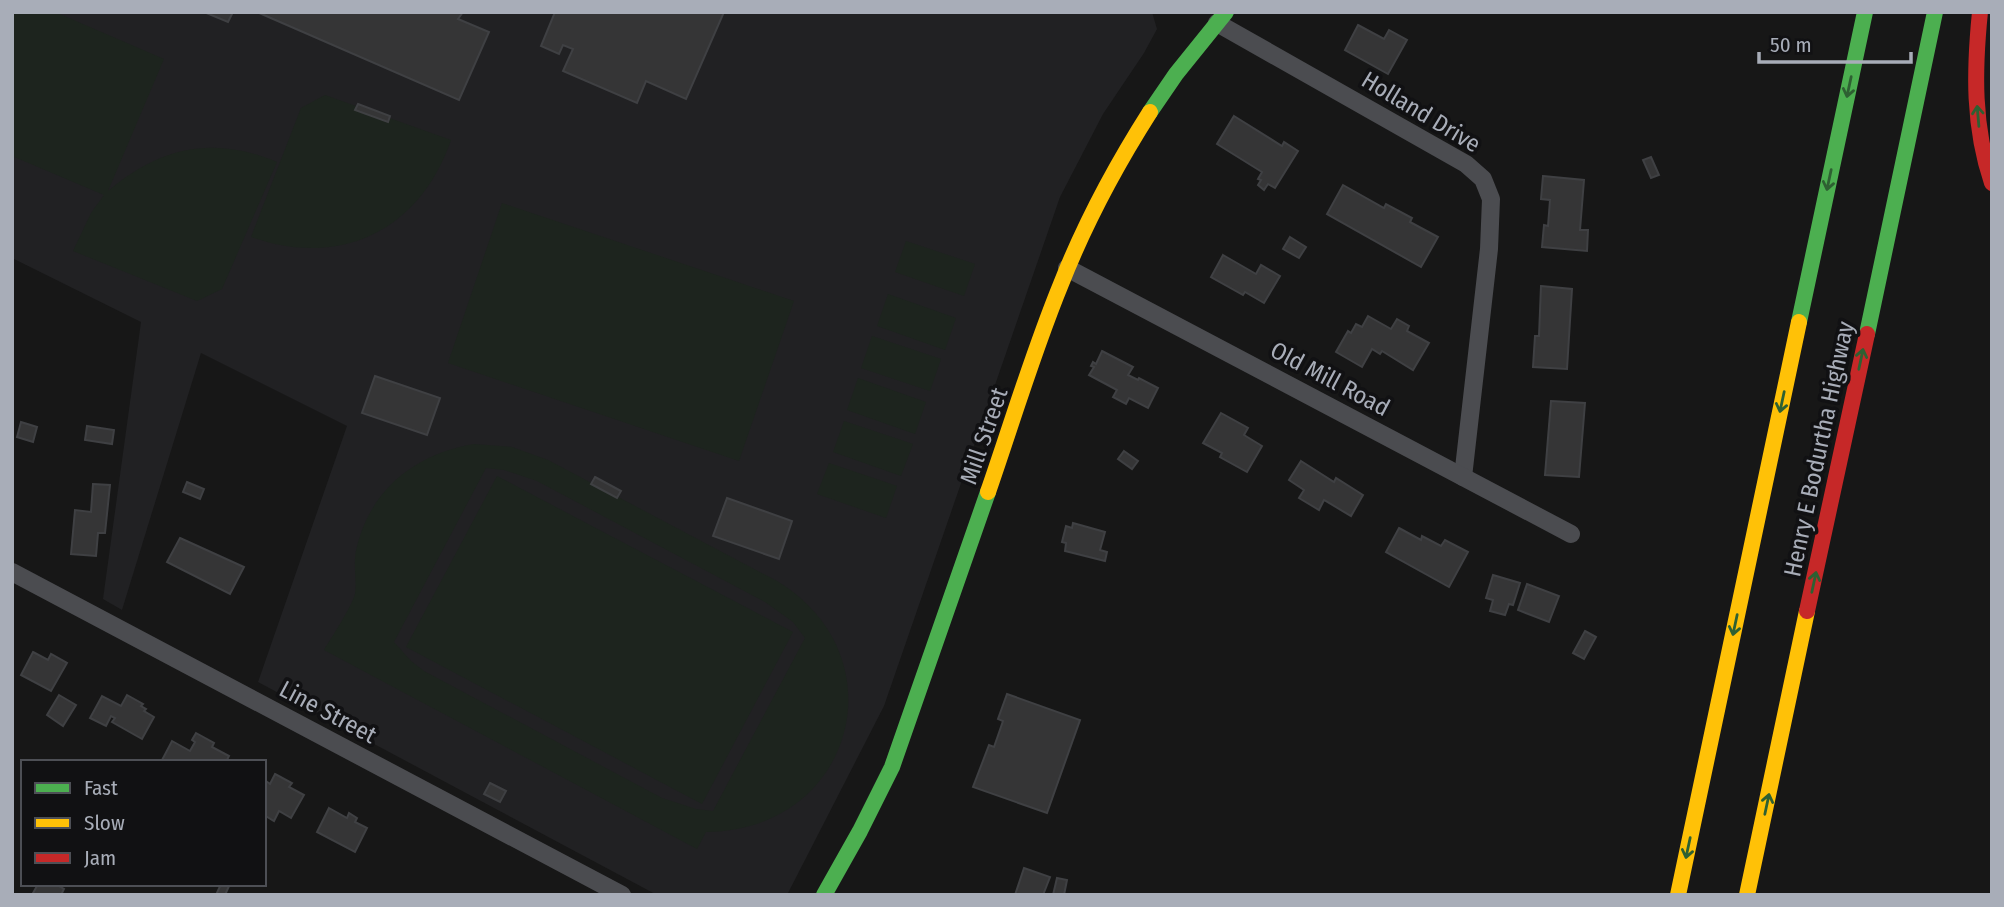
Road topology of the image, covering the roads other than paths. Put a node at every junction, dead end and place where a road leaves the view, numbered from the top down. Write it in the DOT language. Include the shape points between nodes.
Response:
graph roads {
  1 [pos="1865,12"];
  2 [pos="1935,12"];
  3 [pos="1980,12"];
  4 [pos="1216,16"];
  5 [pos="1992,183"];
  6 [pos="1067,268"];
  7 [pos="1463,477"];
  8 [pos="1571,534"];
  9 [pos="12,572"];
  10 [pos="622,895"];
  11 [pos="824,895"];
  12 [pos="1678,895"];
  13 [pos="1747,895"];
  1 -- 12 [label="main road, Henry E Bodurtha Highway, one-way"];
  13 -- 2 [label="main road, Henry E Bodurtha Highway, one-way"];
  5 -- 3 [label="main road, one-way" via="1977,110"];
  4 -- 6 [label="main road, Mill Street" via="1141,125"];
  4 -- 7 [label="street, Holland Drive" via="1466,164 1483,179 1491,199 1489,249"];
  6 -- 7 [label="street, Old Mill Road"];
  6 -- 11 [label="main road, Mill Street" via="892,767"];
  7 -- 8 [label="street, Old Mill Road"];
  9 -- 10 [label="street, Line Street"];
}
